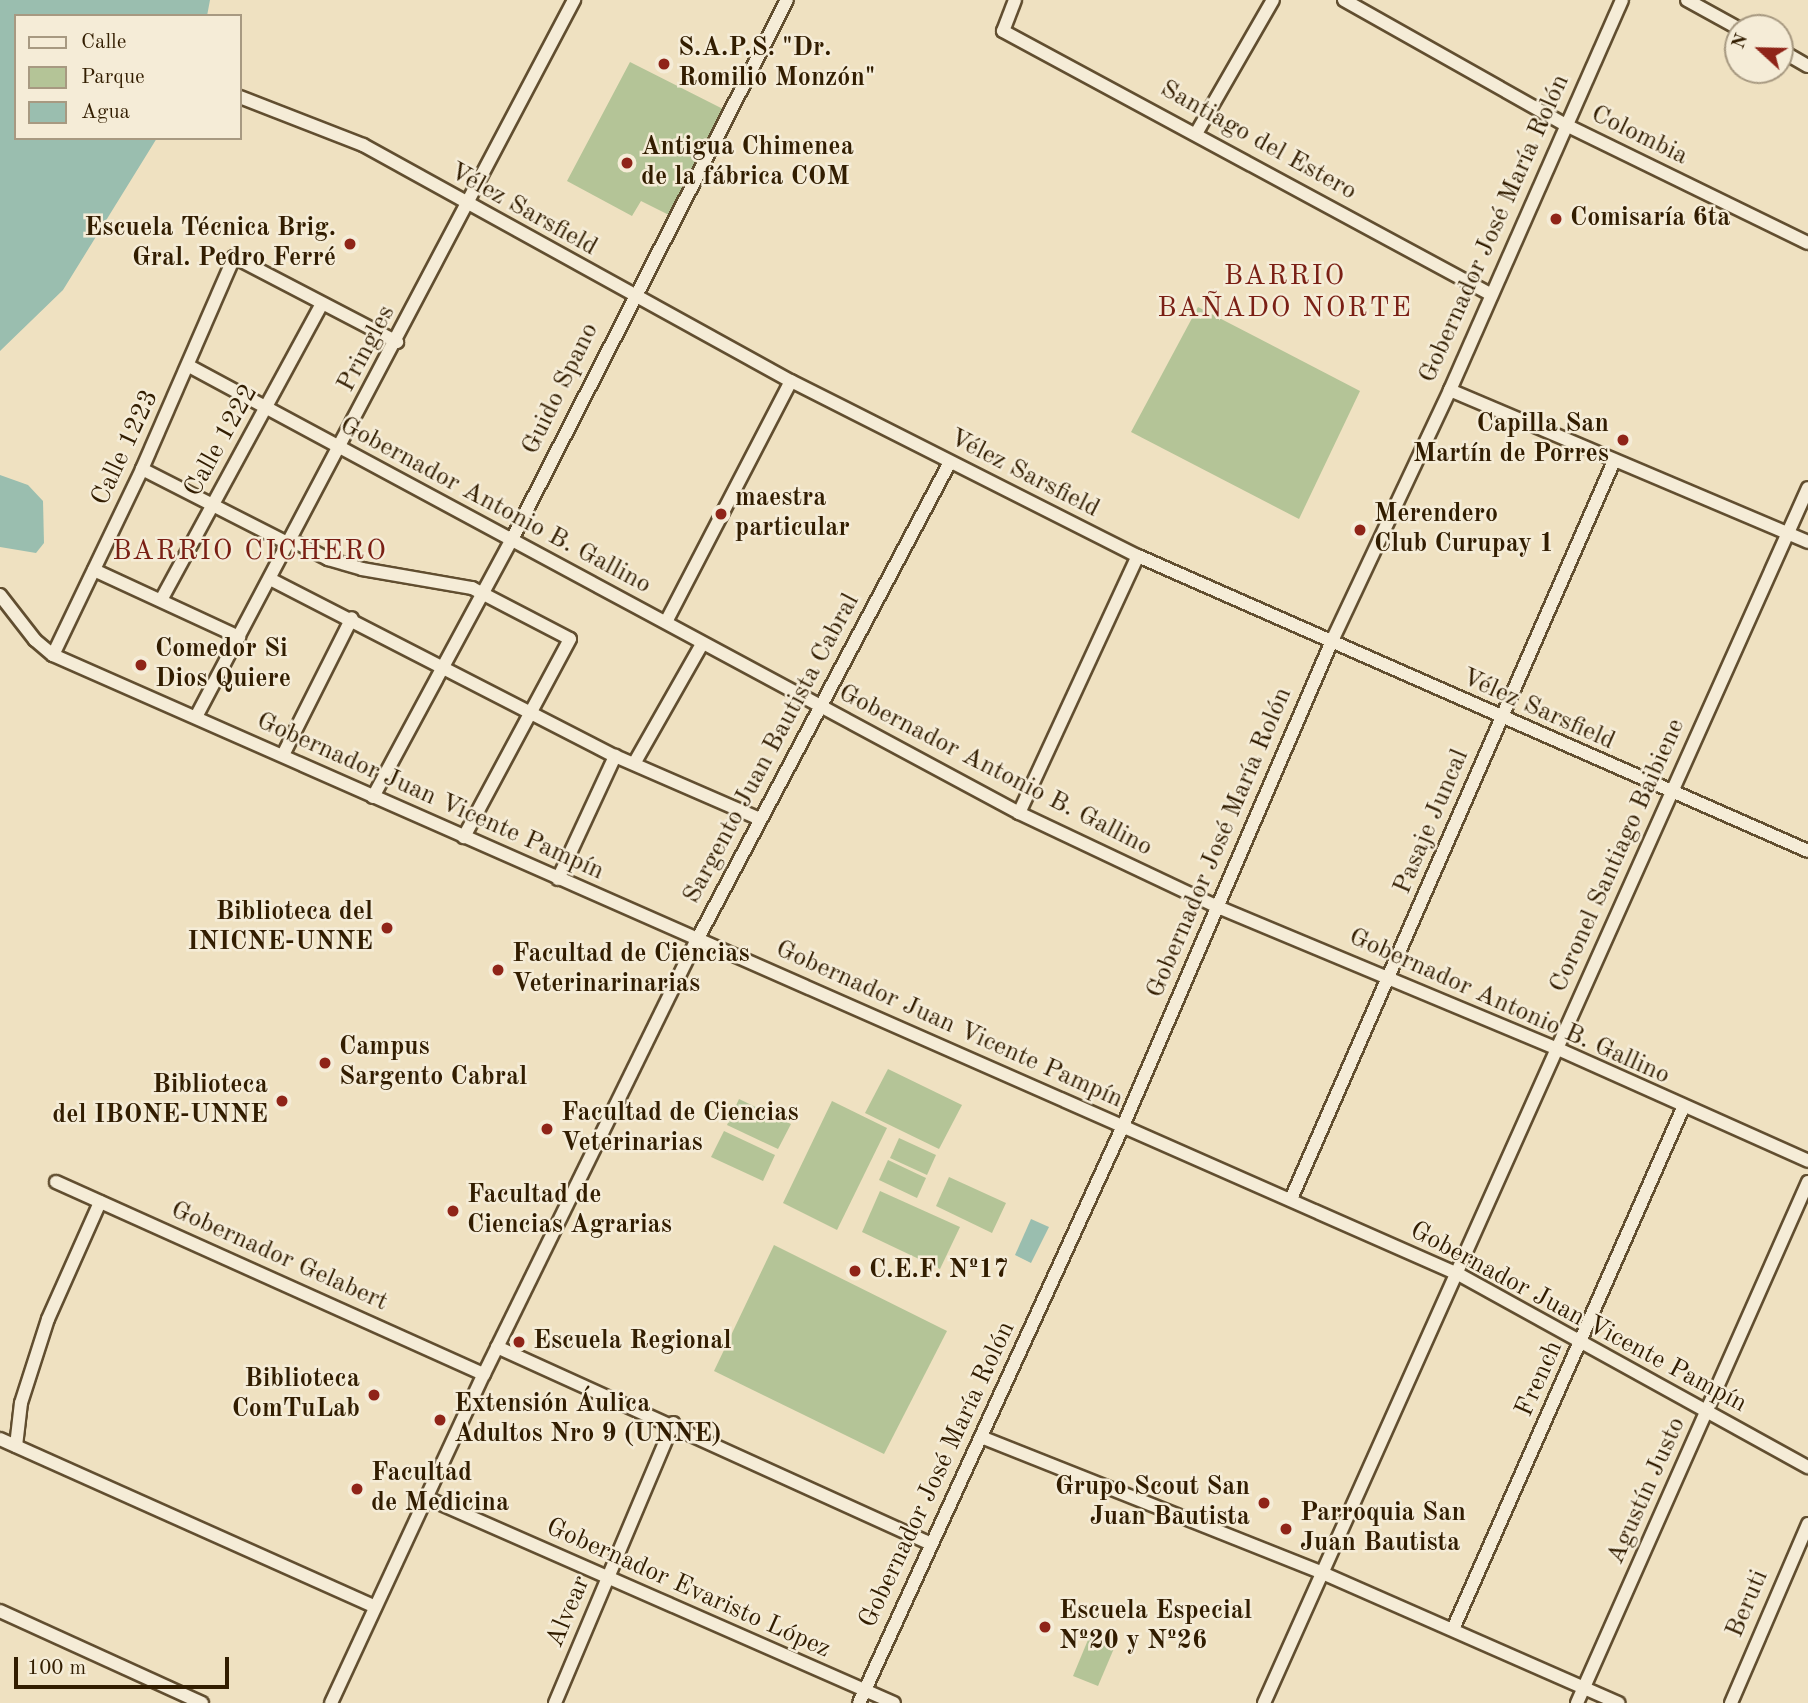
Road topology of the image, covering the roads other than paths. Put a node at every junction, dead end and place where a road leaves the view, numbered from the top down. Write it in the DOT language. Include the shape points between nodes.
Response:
graph roads {
  1 [pos="574,0"];
  2 [pos="787,0"];
  3 [pos="1273,0"];
  4 [pos="1344,0"];
  5 [pos="1622,0"];
  6 [pos="1687,0"];
  7 [pos="1011,2"];
  8 [pos="1724,20"];
  9 [pos="242,98"];
  10 [pos="1566,125"];
  11 [pos="1197,132"];
  12 [pos="466,206"];
  13 [pos="1808,243"];
  14 [pos="1490,294"];
  15 [pos="632,296"];
  16 [pos="322,304"];
  17 [pos="397,342"];
  18 [pos="188,366"];
  19 [pos="791,381"];
  20 [pos="1450,390"];
  21 [pos="265,409"];
  22 [pos="341,449"];
  23 [pos="1614,461"];
  24 [pos="950,462"];
  25 [pos="142,469"];
  26 [pos="1808,488"];
  27 [pos="211,508"];
  28 [pos="1789,534"];
  29 [pos="511,541"];
  30 [pos="290,542"];
  31 [pos="1808,542"];
  32 [pos="1138,556"];
  33 [pos="93,570"];
  34 [pos="270,579"];
  35 [pos="483,593"];
  36 [pos="0,595"];
  37 [pos="161,600"];
  38 [pos="352,618"];
  39 [pos="666,622"];
  40 [pos="239,637"];
  41 [pos="702,643"];
  42 [pos="1331,643"];
  43 [pos="53,655"];
  44 [pos="444,665"];
  45 [pos="819,708"];
  46 [pos="532,710"];
  47 [pos="195,717"];
  48 [pos="1500,719"];
  49 [pos="282,755"];
  50 [pos="615,756"];
  51 [pos="635,762"];
  52 [pos="1670,792"];
  53 [pos="373,797"];
  54 [pos="1019,813"];
  55 [pos="761,819"];
  56 [pos="464,837"];
  57 [pos="1808,851"];
  58 [pos="558,879"];
  59 [pos="1218,907"];
  60 [pos="697,940"];
  61 [pos="1391,979"];
  62 [pos="1558,1049"];
  63 [pos="1683,1108"];
  64 [pos="1123,1126"];
  65 [pos="1808,1161"];
  66 [pos="56,1182"];
  67 [pos="1808,1182"];
  68 [pos="1291,1199"];
  69 [pos="100,1202"];
  70 [pos="1458,1273"];
  71 [pos="1582,1342"];
  72 [pos="497,1347"];
  73 [pos="484,1374"];
  74 [pos="1707,1412"];
  75 [pos="673,1423"];
  76 [pos="981,1437"];
  77 [pos="0,1439"];
  78 [pos="16,1446"];
  79 [pos="1808,1467"];
  80 [pos="425,1497"];
  81 [pos="1808,1524"];
  82 [pos="930,1543"];
  83 [pos="1320,1572"];
  84 [pos="607,1580"];
  85 [pos="375,1607"];
  86 [pos="0,1611"];
  87 [pos="1453,1629"];
  88 [pos="1584,1686"];
  89 [pos="862,1697"];
  90 [pos="202,1703"];
  91 [pos="331,1703"];
  92 [pos="555,1703"];
  93 [pos="894,1703"];
  94 [pos="1264,1703"];
  95 [pos="1577,1703"];
  96 [pos="1619,1703"];
  97 [pos="1731,1703"];
  1 -- 12 [label="street, Pringles"];
  2 -- 15 [label="street, Guido Spano"];
  3 -- 11 [label="street"];
  4 -- 10 [label="street, Colombia"];
  5 -- 10 [label="street, Gobernador José María Rolón"];
  6 -- 8 [label="street"];
  7 -- 11 [label="street, Santiago del Estero" via="1003,31"];
  9 -- 12 [label="street, Vélez Sarsfield" via="363,145"];
  10 -- 13 [label="street, Colombia"];
  10 -- 14 [label="street, Gobernador José María Rolón"];
  11 -- 14 [label="street, Santiago del Estero"];
  12 -- 15 [label="street, Vélez Sarsfield"];
  12 -- 17 [label="street, Pringles"];
  14 -- 20 [label="street, Gobernador José María Rolón"];
  15 -- 19 [label="street, Vélez Sarsfield"];
  15 -- 29 [label="street, Guido Spano"];
  16 -- 17 [label="street"];
  16 -- 18 [label="street, Calle 1223" via="233,257"];
  16 -- 21 [label="street, Calle 1222"];
  17 -- 22 [label="street, Pringles"];
  18 -- 21 [label="street, Gobernador Antonio B. Gallino"];
  18 -- 25 [label="street, Calle 1223"];
  19 -- 24 [label="street, Vélez Sarsfield"];
  19 -- 39 [label="street"];
  20 -- 23 [label="street"];
  20 -- 42 [label="street, Gobernador José María Rolón"];
  21 -- 22 [label="street, Gobernador Antonio B. Gallino"];
  21 -- 27 [label="street, Calle 1222"];
  22 -- 29 [label="street, Gobernador Antonio B. Gallino"];
  22 -- 30 [label="street, Pringles"];
  23 -- 28 [label="street"];
  23 -- 48 [label="street, Pasaje Juncal"];
  24 -- 32 [label="street, Vélez Sarsfield"];
  24 -- 45 [label="street, Sargento Juan Bautista Cabral"];
  25 -- 27 [label="street"];
  25 -- 33 [label="street, Calle 1223"];
  26 -- 28 [label="street, Coronel Santiago Baibiene"];
  27 -- 30 [label="street"];
  27 -- 37 [label="street, Calle 1222"];
  28 -- 31 [label="street"];
  28 -- 52 [label="street, Coronel Santiago Baibiene"];
  29 -- 35 [label="street, Guido Spano"];
  29 -- 39 [label="street, Gobernador Antonio B. Gallino"];
  30 -- 34 [label="street, Pringles"];
  30 -- 35 [label="street" via="362,569"];
  32 -- 42 [label="street, Vélez Sarsfield"];
  32 -- 54 [label="street"];
  33 -- 37 [label="street"];
  33 -- 43 [label="street, Calle 1223"];
  34 -- 38 [label="street"];
  34 -- 40 [label="street, Pringles"];
  35 -- 44 [label="street, Guido Spano"];
  35 -- 46 [label="street" via="570,639"];
  36 -- 43 [label="street, Gobernador Juan Vicente Pampín" via="35,640"];
  37 -- 40 [label="street"];
  38 -- 44 [label="street"];
  38 -- 49 [label="street"];
  39 -- 41 [label="street, Gobernador Antonio B. Gallino"];
  40 -- 47 [label="street, Pringles"];
  41 -- 45 [label="street, Gobernador Antonio B. Gallino"];
  41 -- 51 [label="street"];
  42 -- 48 [label="street, Vélez Sarsfield"];
  42 -- 59 [label="street, Gobernador José María Rolón"];
  43 -- 47 [label="street, Gobernador Juan Vicente Pampín"];
  44 -- 46 [label="street"];
  44 -- 53 [label="street, Guido Spano"];
  45 -- 54 [label="street, Gobernador Antonio B. Gallino"];
  45 -- 55 [label="street, Sargento Juan Bautista Cabral"];
  46 -- 50 [label="street"];
  46 -- 56 [label="street"];
  47 -- 49 [label="street, Gobernador Juan Vicente Pampín"];
  48 -- 52 [label="street, Vélez Sarsfield"];
  48 -- 61 [label="street, Pasaje Juncal"];
  49 -- 53 [label="street, Gobernador Juan Vicente Pampín"];
  50 -- 51 [label="street"];
  50 -- 58 [label="street"];
  51 -- 55 [label="street"];
  52 -- 57 [label="street, Vélez Sarsfield"];
  52 -- 62 [label="street, Coronel Santiago Baibiene"];
  53 -- 56 [label="street, Gobernador Juan Vicente Pampín"];
  54 -- 59 [label="street, Gobernador Antonio B. Gallino"];
  55 -- 60 [label="street, Sargento Juan Bautista Cabral"];
  56 -- 58 [label="street, Gobernador Juan Vicente Pampín"];
  58 -- 60 [label="street, Gobernador Juan Vicente Pampín"];
  59 -- 61 [label="street, Gobernador Antonio B. Gallino"];
  59 -- 64 [label="street, Gobernador José María Rolón"];
  60 -- 64 [label="street, Gobernador Juan Vicente Pampín"];
  60 -- 72 [label="street, Sargento Juan Bautista Cabral"];
  61 -- 62 [label="street, Gobernador Antonio B. Gallino"];
  61 -- 68 [label="street, Pasaje Juncal"];
  62 -- 63 [label="street, Gobernador Antonio B. Gallino"];
  62 -- 70 [label="street, Coronel Santiago Baibiene"];
  63 -- 65 [label="street, Gobernador Antonio B. Gallino"];
  63 -- 71 [label="street, French"];
  64 -- 68 [label="street, Gobernador Juan Vicente Pampín"];
  64 -- 76 [label="street, Gobernador José María Rolón"];
  66 -- 69 [label="street, Gobernador Gelabert"];
  67 -- 74 [label="street, Agustín Justo"];
  68 -- 70 [label="street, Gobernador Juan Vicente Pampín"];
  69 -- 73 [label="street, Gobernador Gelabert"];
  69 -- 78 [label="street" via="48,1319 21,1403"];
  70 -- 71 [label="street, Gobernador Juan Vicente Pampín"];
  70 -- 83 [label="street, Coronel Santiago Baibiene"];
  71 -- 74 [label="street, Gobernador Juan Vicente Pampín"];
  71 -- 87 [label="street, French"];
  72 -- 73 [label="street, Sargento Juan Bautista Cabral"];
  72 -- 75 [label="street"];
  73 -- 80 [label="street, Sargento Juan Bautista Cabral"];
  74 -- 79 [label="street, Gobernador Juan Vicente Pampín"];
  74 -- 88 [label="street, Agustín Justo"];
  75 -- 82 [label="street"];
  75 -- 84 [label="street, Alvear"];
  76 -- 82 [label="street, Gobernador José María Rolón"];
  76 -- 83 [label="street"];
  77 -- 78 [label="street"];
  78 -- 85 [label="street"];
  80 -- 84 [label="street, Gobernador Evaristo López"];
  80 -- 85 [label="street, Sargento Juan Bautista Cabral"];
  81 -- 97 [label="street, Beruti"];
  82 -- 89 [label="street, Gobernador José María Rolón"];
  83 -- 87 [label="street"];
  83 -- 94 [label="street, Coronel Santiago Baibiene"];
  84 -- 89 [label="street, Gobernador Evaristo López"];
  84 -- 92 [label="street, Alvear"];
  85 -- 91 [label="street, Sargento Juan Bautista Cabral"];
  86 -- 90 [label="street"];
  87 -- 88 [label="street"];
  88 -- 95 [label="street, Agustín Justo"];
  88 -- 96 [label="street"];
  89 -- 93 [label="street, Gobernador Evaristo López"];
}
